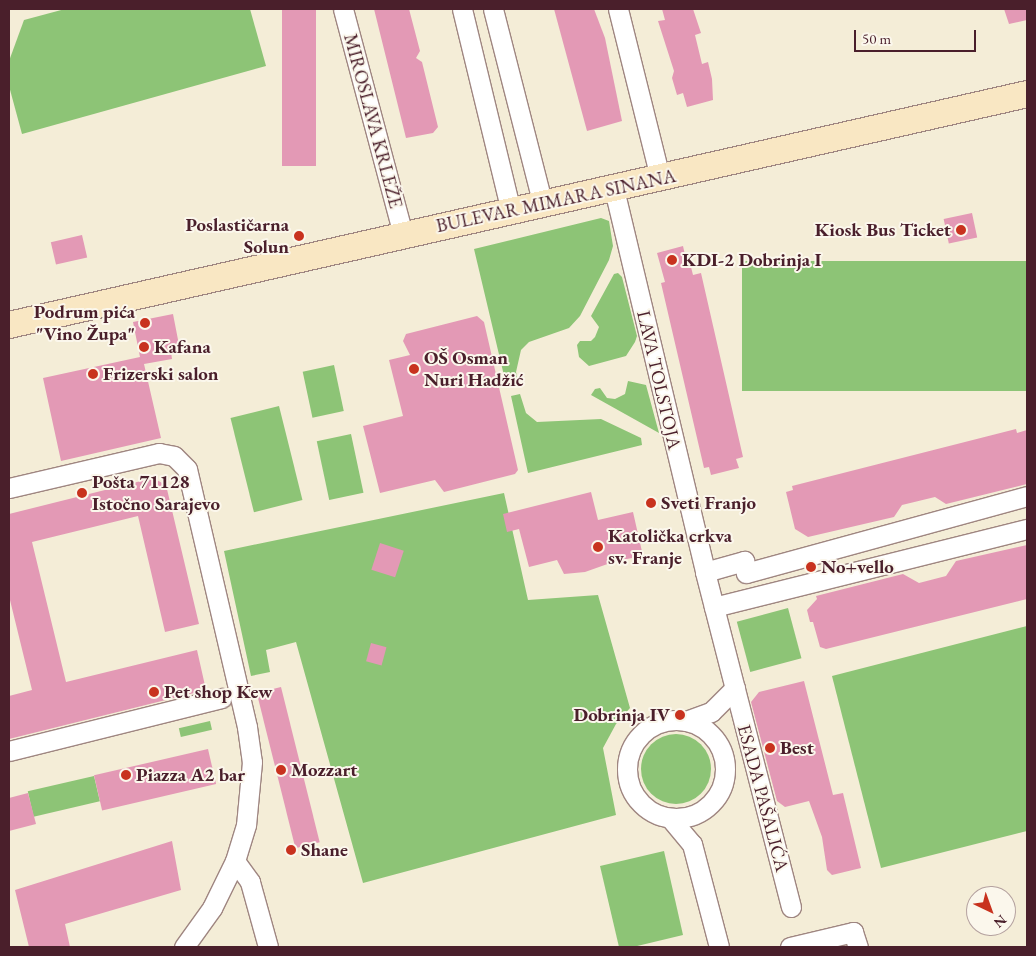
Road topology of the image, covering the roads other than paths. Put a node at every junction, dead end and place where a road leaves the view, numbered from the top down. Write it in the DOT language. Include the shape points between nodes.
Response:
graph roads {
  1 [pos="343,9"];
  2 [pos="462,9"];
  3 [pos="493,9"];
  4 [pos="618,9"];
  5 [pos="1027,94"];
  6 [pos="660,178"];
  7 [pos="614,188"];
  8 [pos="543,205"];
  9 [pos="511,212"];
  10 [pos="403,234"];
  11 [pos="9,325"];
  12 [pos="9,488"];
  13 [pos="1027,496"];
  14 [pos="1027,529"];
  15 [pos="705,572"];
  16 [pos="714,607"];
  17 [pos="729,694"];
  18 [pos="221,698"];
  19 [pos="686,721"];
  20 [pos="718,742"];
  21 [pos="9,751"];
  22 [pos="700,812"];
  23 [pos="670,818"];
  24 [pos="692,844"];
  25 [pos="235,861"];
  26 [pos="792,907"];
  27 [pos="856,939"];
  28 [pos="184,947"];
  29 [pos="268,947"];
  30 [pos="719,947"];
  31 [pos="790,947"];
  1 -- 10 [label="street, MIROSLAVA KRLEŽE"];
  2 -- 9 [label="street"];
  3 -- 8 [label="street"];
  4 -- 6 [label="street"];
  5 -- 6 [label="street, BULEVAR MIMARA SINANA"];
  6 -- 7 [label="street, BULEVAR MIMARA SINANA"];
  7 -- 8 [label="street, BULEVAR MIMARA SINANA"];
  7 -- 15 [label="street, LAVA TOLSTOJA"];
  8 -- 9 [label="street, BULEVAR MIMARA SINANA"];
  9 -- 10 [label="street, BULEVAR MIMARA SINANA"];
  10 -- 11 [label="street, BULEVAR MIMARA SINANA"];
  12 -- 25 [label="street" via="159,453 174,456 187,469 250,741 250,802"];
  13 -- 15 [label="street" via="746,574 744,562"];
  14 -- 16 [label="street"];
  15 -- 16 [label="street, LAVA TOLSTOJA"];
  16 -- 17 [label="street, ESADA PAŠALIĆA"];
  17 -- 19 [label="street" via="710,712"];
  17 -- 20 [label="street" via="719,715"];
  17 -- 26 [label="street, ESADA PAŠALIĆA"];
  18 -- 21 [label="street"];
  19 -- 20 [label="street" via="704,728"];
  19 -- 23 [label="street" via="671,720 653,726 638,739 629,756 628,776 634,795 654,813"];
  20 -- 22 [label="street" via="724,754 724,781 711,804"];
  22 -- 23 [label="street"];
  22 -- 24 [label="street"];
  23 -- 24 [label="street"];
  24 -- 30 [label="street"];
  25 -- 28 [label="street" via="212,908"];
  25 -- 29 [label="street" via="250,882"];
  27 -- 31 [label="street"];
}
